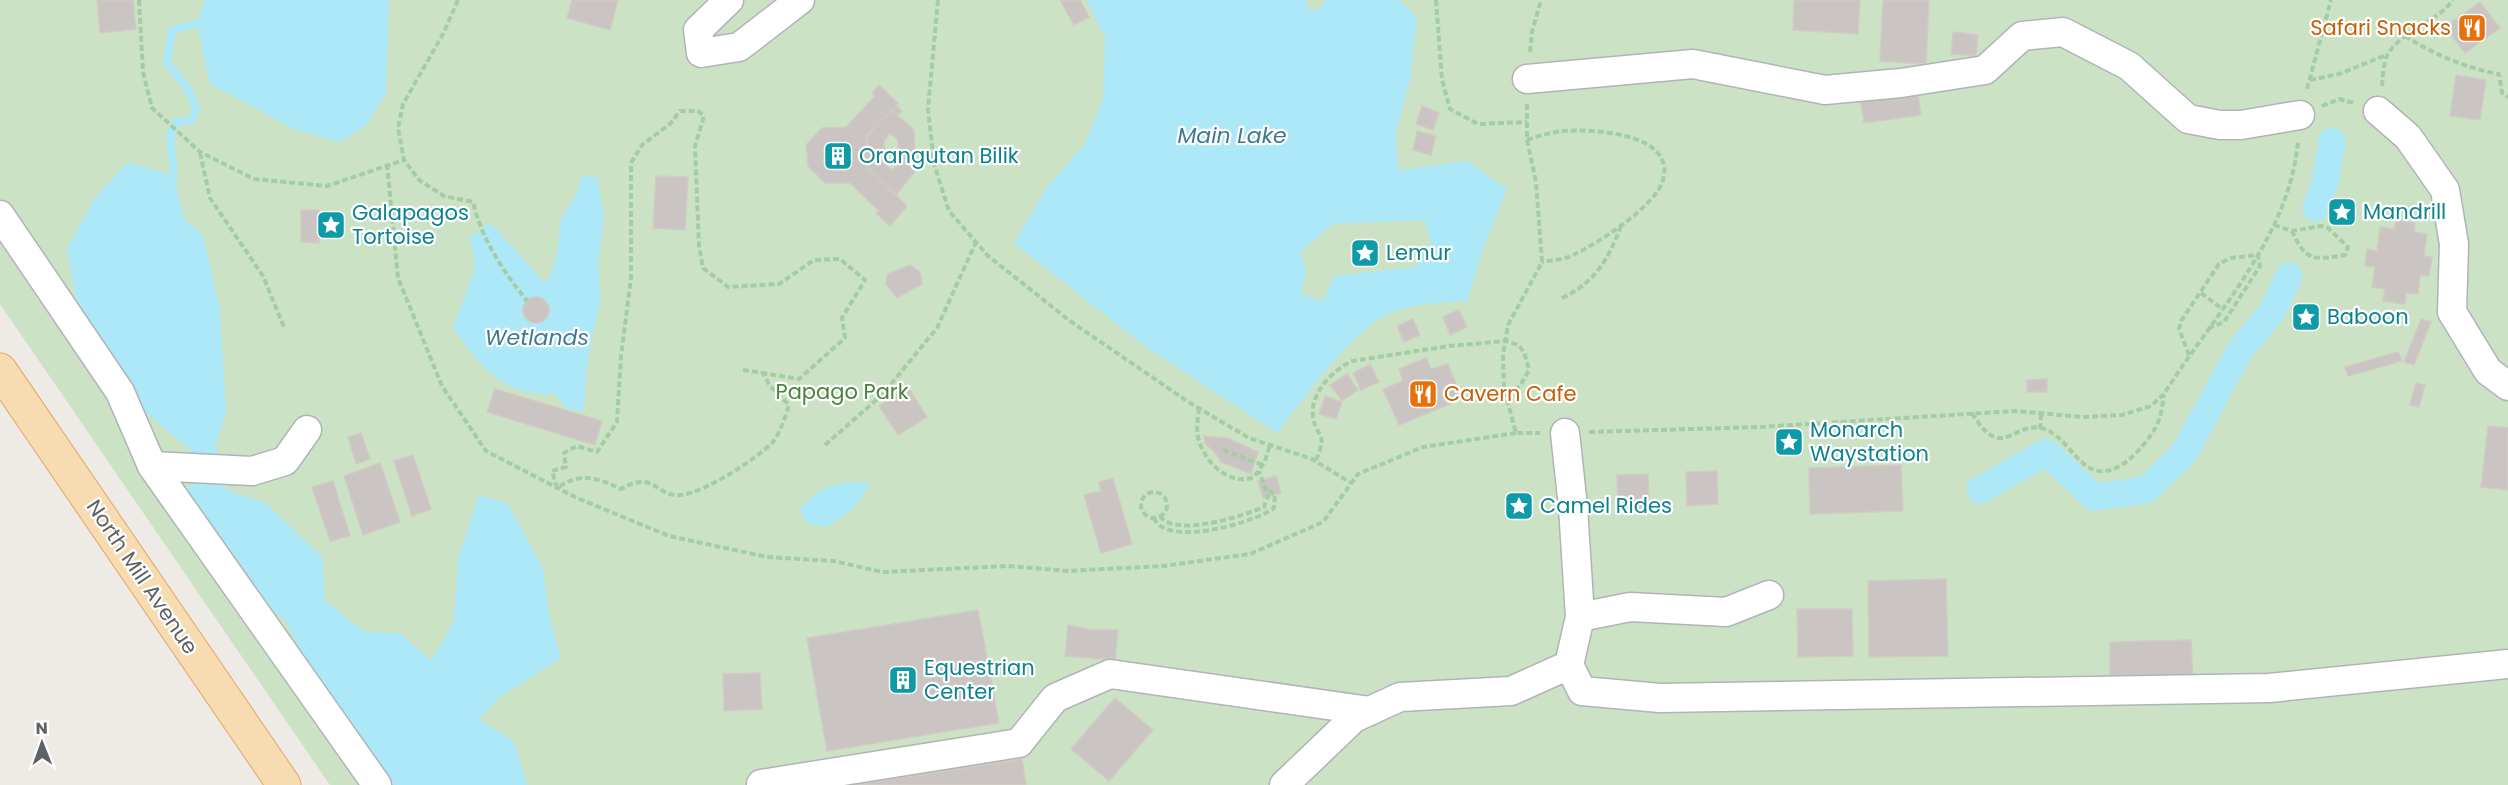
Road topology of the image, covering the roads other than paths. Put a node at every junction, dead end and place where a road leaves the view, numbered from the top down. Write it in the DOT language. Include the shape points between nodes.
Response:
graph roads {
  1 [pos="729,0"];
  2 [pos="800,0"];
  3 [pos="1527,79"];
  4 [pos="2378,111"];
  5 [pos="2300,115"];
  6 [pos="0,215"];
  7 [pos="0,370"];
  8 [pos="2508,386"];
  9 [pos="307,430"];
  10 [pos="1565,433"];
  11 [pos="152,466"];
  12 [pos="1769,595"];
  13 [pos="1580,617"];
  14 [pos="2508,664"];
  15 [pos="1569,665"];
  16 [pos="1370,711"];
  17 [pos="761,784"];
  18 [pos="284,785"];
  19 [pos="377,785"];
  20 [pos="1284,785"];
  1 -- 2 [label="lane" via="698,30 701,53 739,47"];
  3 -- 5 [label="lane" via="1693,64 1825,90 1985,70 2022,36 2063,32 2129,66 2188,119 2241,125"];
  4 -- 8 [label="lane" via="2409,137 2445,190 2454,244 2452,312 2488,371"];
  6 -- 11 [label="lane" via="120,392"];
  7 -- 18 [label="main road, North Mill Avenue"];
  9 -- 11 [label="lane" via="285,461 252,471"];
  10 -- 13 [label="lane"];
  11 -- 19 [label="lane"];
  12 -- 13 [label="lane" via="1726,612 1630,607"];
  13 -- 15 [label="lane"];
  14 -- 15 [label="lane" via="2268,688 1660,698 1582,691"];
  15 -- 16 [label="lane" via="1511,691 1400,697"];
  16 -- 17 [label="lane" via="1110,674 1055,698 1018,743"];
  16 -- 20 [label="lane" via="1354,718"];
}
